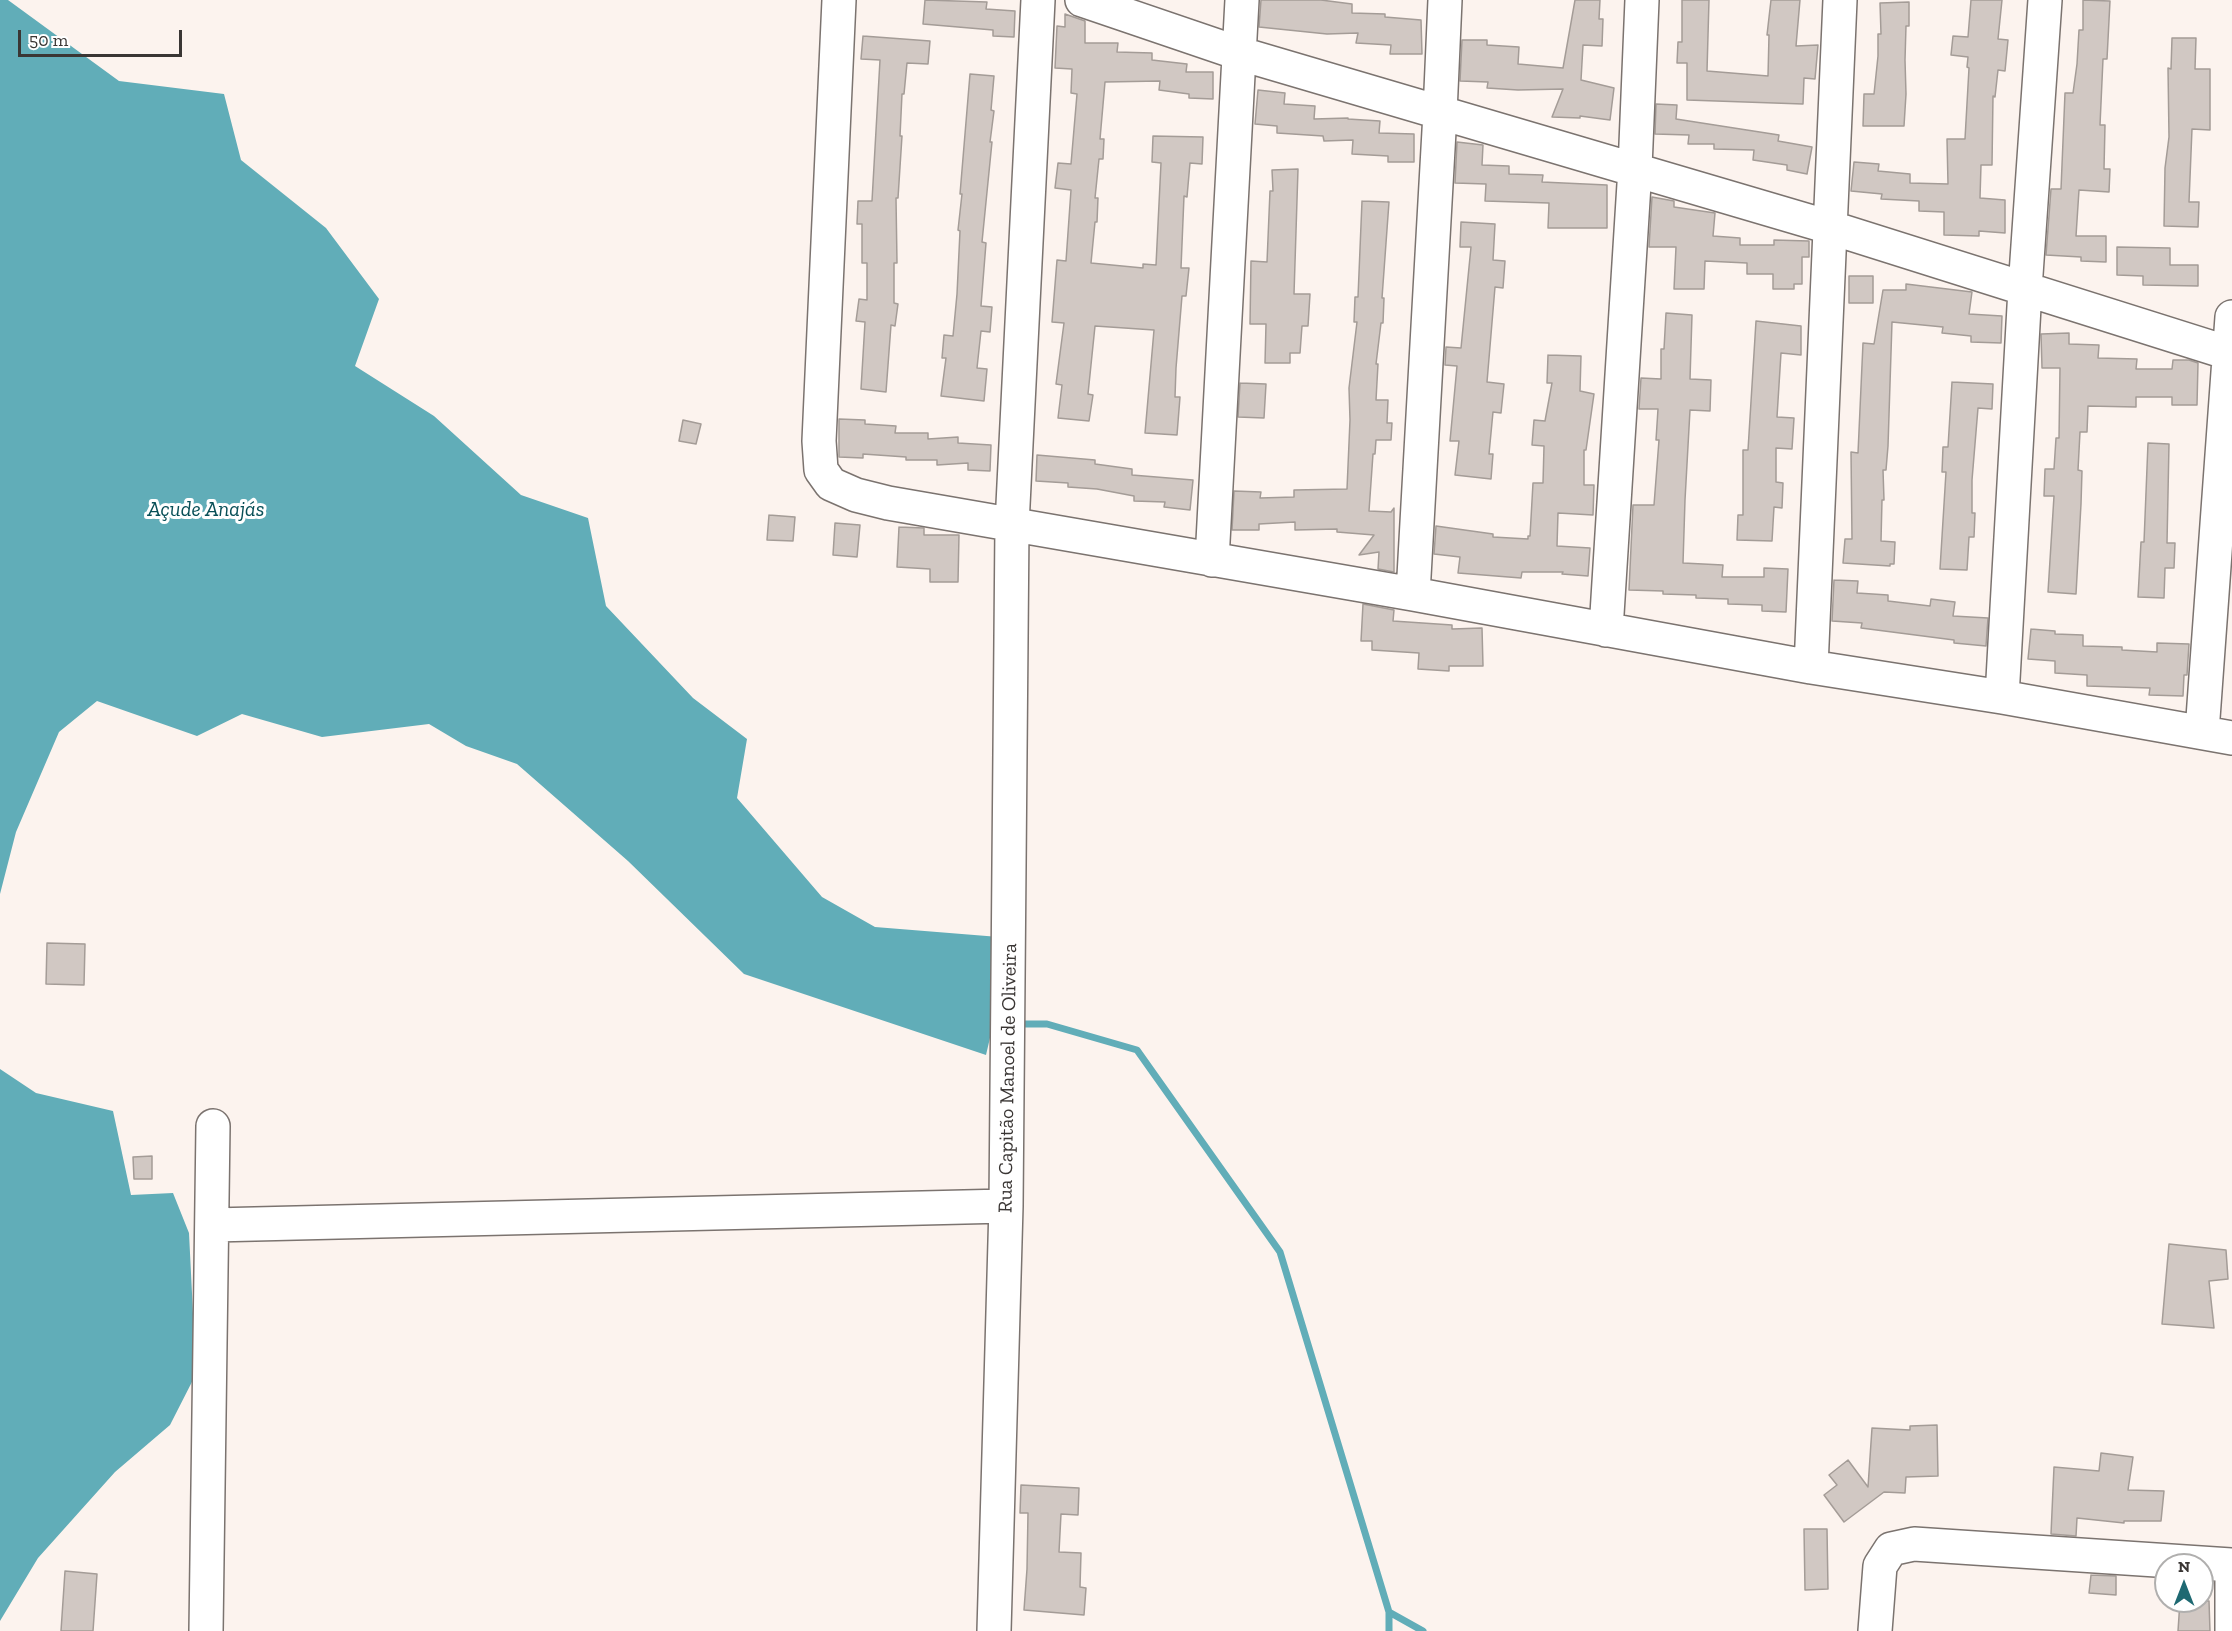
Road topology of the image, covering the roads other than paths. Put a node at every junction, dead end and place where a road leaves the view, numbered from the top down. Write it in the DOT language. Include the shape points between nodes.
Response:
graph roads {
  1 [pos="839,0"];
  2 [pos="1038,0"];
  3 [pos="1082,0"];
  4 [pos="1242,0"];
  5 [pos="1445,0"];
  6 [pos="1642,0"];
  7 [pos="1840,0"];
  8 [pos="2045,0"];
  9 [pos="1238,52"];
  10 [pos="1440,113"];
  11 [pos="1635,168"];
  12 [pos="1829,227"];
  13 [pos="2025,289"];
  14 [pos="2232,317"];
  15 [pos="2231,354"];
  16 [pos="1012,525"];
  17 [pos="1212,560"];
  18 [pos="1413,594"];
  19 [pos="1606,630"];
  20 [pos="1810,667"];
  21 [pos="2002,697"];
  22 [pos="2217,735"];
  23 [pos="213,1126"];
  24 [pos="1006,1206"];
  25 [pos="213,1224"];
  26 [pos="2232,1565"];
  27 [pos="2232,1579"];
  28 [pos="206,1631"];
  29 [pos="994,1631"];
  30 [pos="1875,1631"];
  31 [pos="2232,1631"];
  1 -- 16 [label="street" via="821,374 821,470 831,484 856,495"];
  2 -- 16 [label="street, Rua Capitão Manoel de Oliveira"];
  3 -- 9 [label="street"];
  4 -- 9 [label="street"];
  5 -- 10 [label="street"];
  6 -- 11 [label="street"];
  7 -- 12 [label="street"];
  8 -- 13 [label="street"];
  9 -- 10 [label="street"];
  9 -- 17 [label="street"];
  10 -- 11 [label="street"];
  10 -- 18 [label="street"];
  11 -- 12 [label="street"];
  11 -- 19 [label="street"];
  12 -- 13 [label="street"];
  12 -- 20 [label="street"];
  13 -- 15 [label="street"];
  13 -- 21 [label="street"];
  14 -- 15 [label="street"];
  15 -- 22 [label="street"];
  16 -- 17 [label="street"];
  16 -- 24 [label="street, Rua Capitão Manoel de Oliveira"];
  17 -- 18 [label="street"];
  18 -- 19 [label="street"];
  19 -- 20 [label="street"];
  20 -- 21 [label="street"];
  21 -- 22 [label="street"];
  23 -- 25 [label="street"];
  24 -- 25 [label="street"];
  24 -- 29 [label="street, Rua Capitão Manoel de Oliveira"];
  25 -- 28 [label="street"];
  26 -- 30 [label="street" via="1914,1544 1892,1549 1880,1566"];
  27 -- 31 [label="street"];
}
